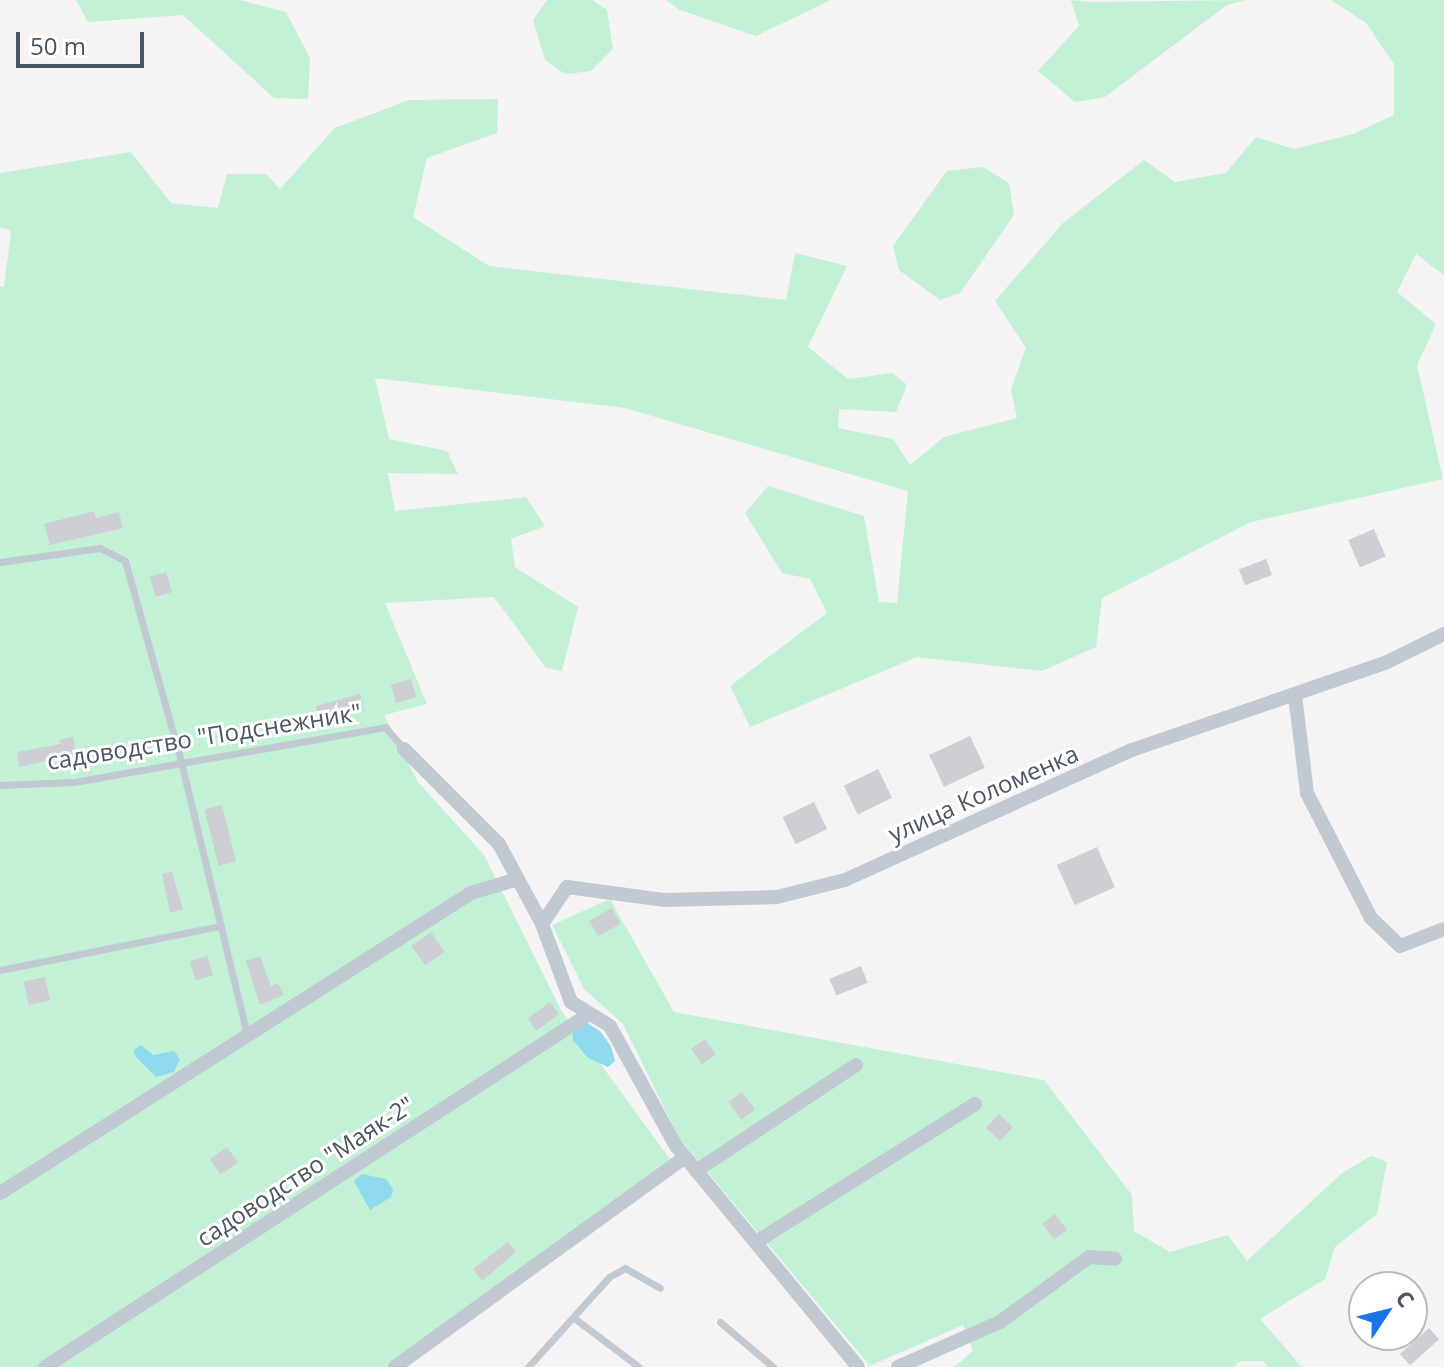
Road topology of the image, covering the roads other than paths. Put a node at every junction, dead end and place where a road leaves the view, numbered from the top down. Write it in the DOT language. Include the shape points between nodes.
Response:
graph roads {
  1 [pos="0,562"];
  2 [pos="1444,634"];
  3 [pos="1295,695"];
  4 [pos="404,749"];
  5 [pos="181,762"];
  6 [pos="0,785"];
  7 [pos="518,879"];
  8 [pos="542,924"];
  9 [pos="221,926"];
  10 [pos="1444,929"];
  11 [pos="0,970"];
  12 [pos="589,1014"];
  13 [pos="247,1034"];
  14 [pos="856,1065"];
  15 [pos="975,1104"];
  16 [pos="685,1157"];
  17 [pos="696,1171"];
  18 [pos="0,1193"];
  19 [pos="756,1242"];
  20 [pos="1115,1259"];
  21 [pos="660,1288"];
  22 [pos="574,1318"];
  23 [pos="720,1322"];
  24 [pos="533,1365"];
  25 [pos="45,1367"];
  26 [pos="395,1367"];
  27 [pos="639,1367"];
  28 [pos="773,1367"];
  29 [pos="858,1367"];
  30 [pos="898,1367"];
  1 -- 5 [label="lane" via="100,548 125,561"];
  2 -- 3 [label="street, улица Коломенка" via="1387,662"];
  3 -- 8 [label="street, улица Коломенка" via="1132,750 845,880 777,897 665,900 567,887"];
  3 -- 10 [label="street" via="1307,793 1371,918 1400,946"];
  4 -- 5 [label="lane, садоводство \"Подснежник\"" via="385,727"];
  4 -- 7 [label="street" via="499,844"];
  5 -- 6 [label="lane, садоводство \"Подснежник\"" via="74,782"];
  5 -- 9 [label="lane"];
  7 -- 8 [label="street"];
  7 -- 13 [label="street" via="471,893"];
  8 -- 12 [label="street" via="571,1002"];
  9 -- 11 [label="lane"];
  9 -- 13 [label="lane"];
  12 -- 16 [label="street" via="610,1026"];
  12 -- 25 [label="street, садоводство \"Маяк-2\""];
  13 -- 18 [label="street"];
  14 -- 17 [label="street"];
  15 -- 19 [label="street"];
  16 -- 17 [label="street"];
  16 -- 26 [label="street"];
  17 -- 19 [label="street"];
  19 -- 29 [label="street"];
  20 -- 30 [label="street" via="1089,1257 1000,1322"];
  21 -- 22 [label="lane" via="625,1268 609,1277"];
  22 -- 24 [label="lane"];
  22 -- 27 [label="lane"];
  23 -- 28 [label="lane"];
}
